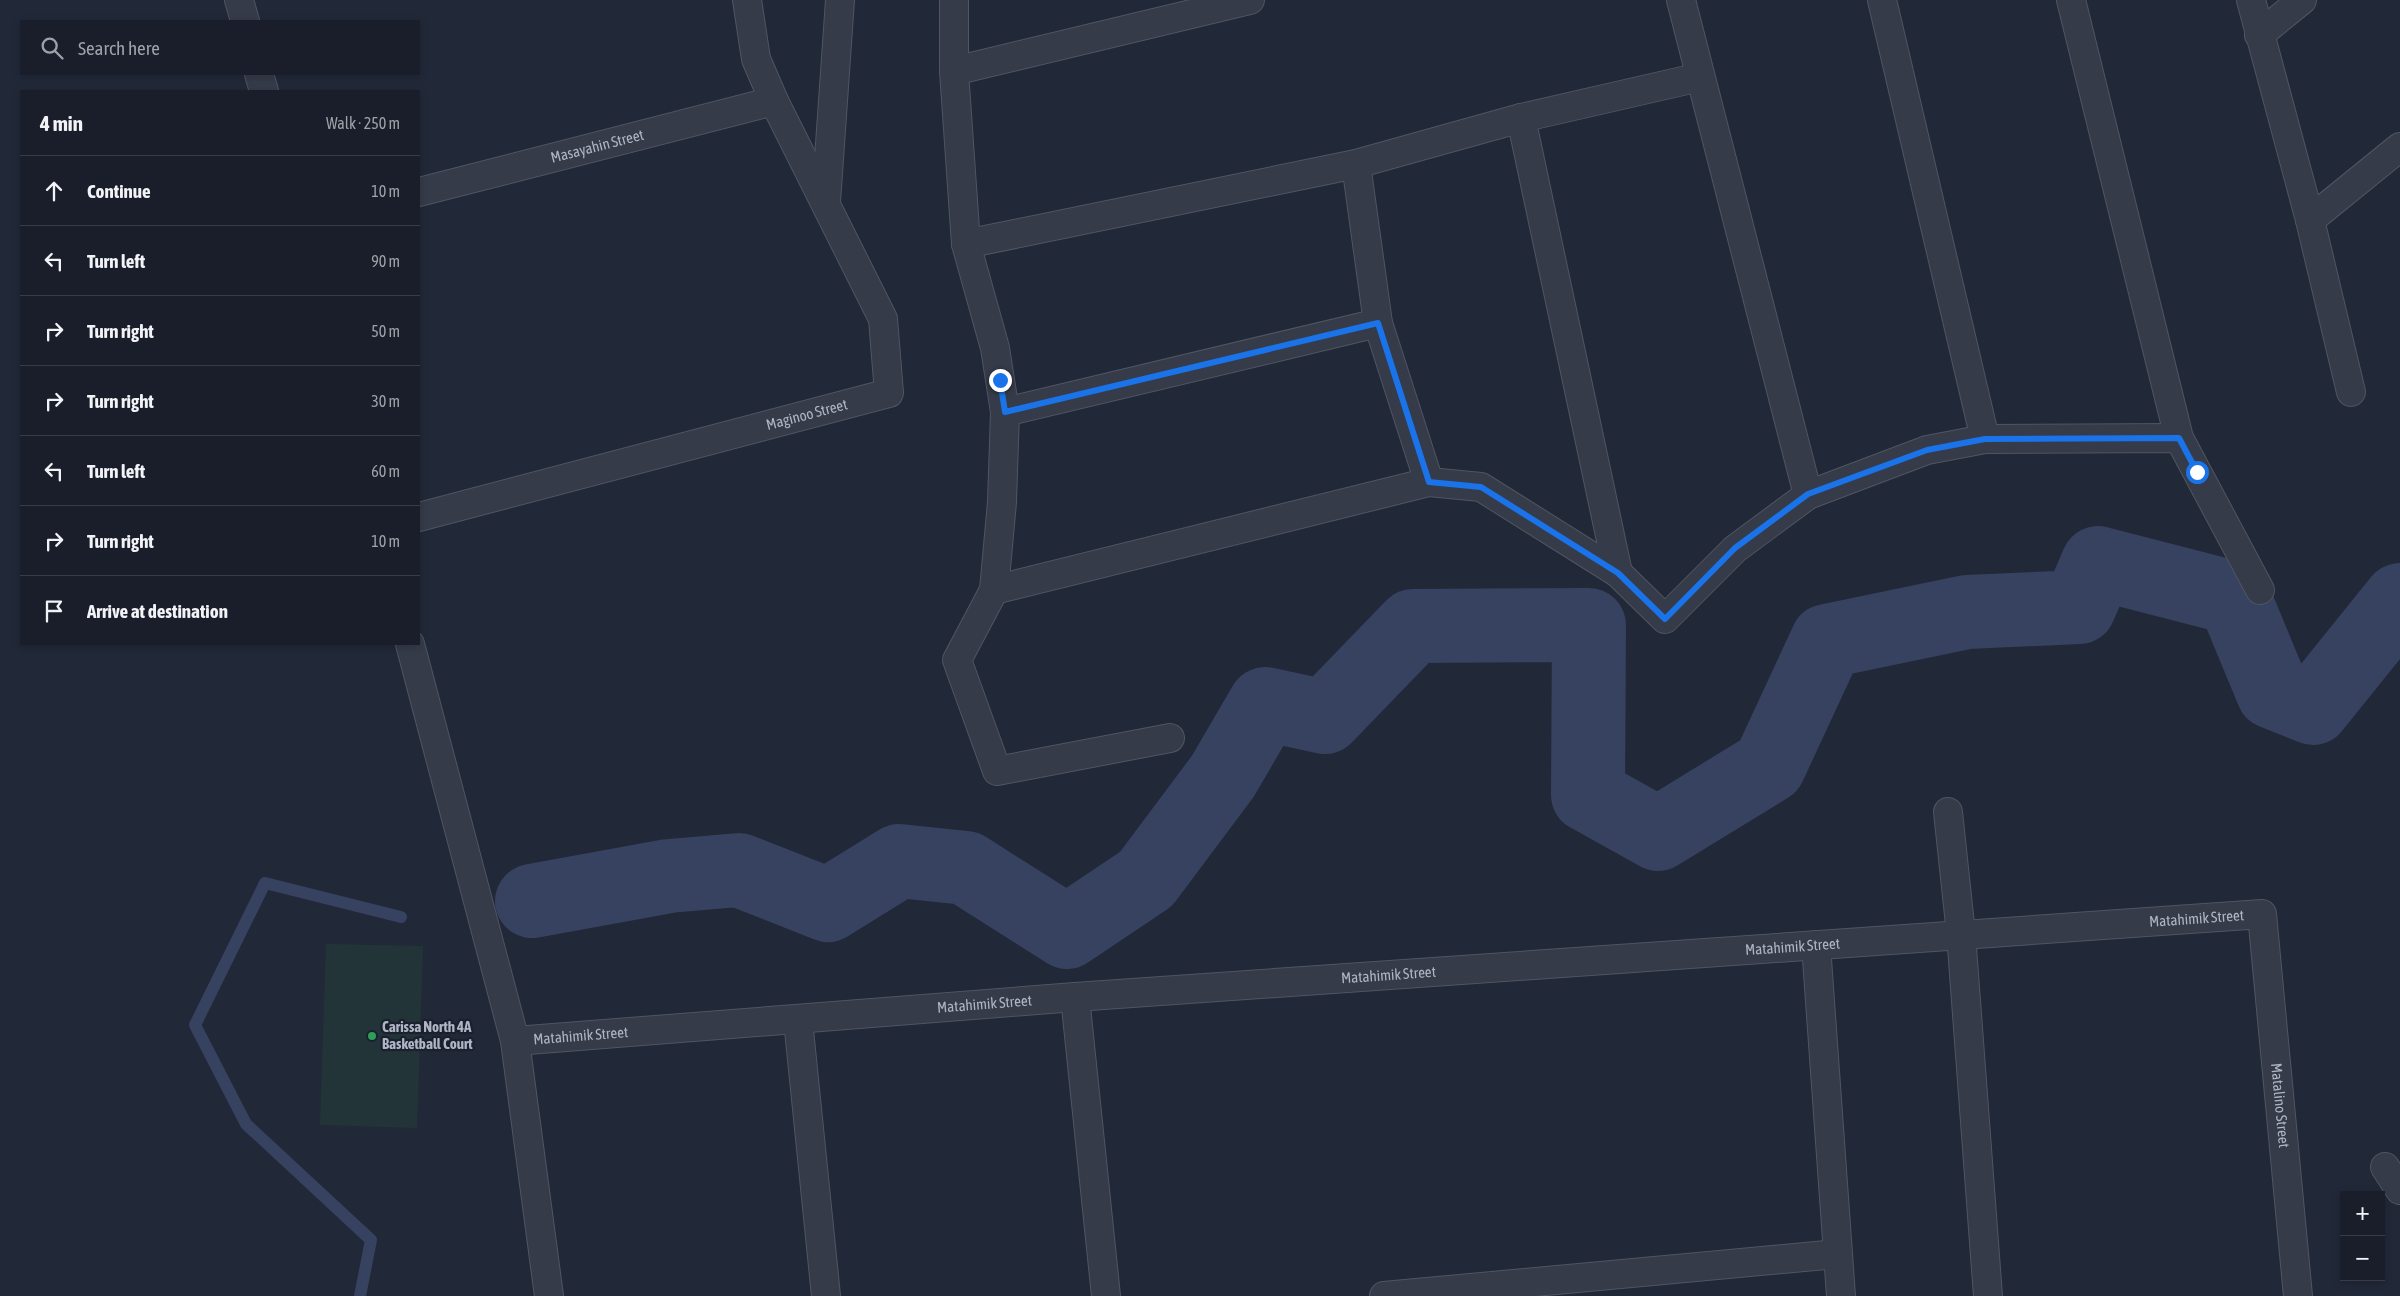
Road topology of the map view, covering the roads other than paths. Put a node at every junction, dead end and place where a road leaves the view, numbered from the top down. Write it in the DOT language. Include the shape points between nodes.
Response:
graph roads {
  1 [pos="239,0"];
  2 [pos="747,0"];
  3 [pos="840,0"];
  4 [pos="954,0"];
  5 [pos="1250,0"];
  6 [pos="1681,0"];
  7 [pos="1882,0"];
  8 [pos="2071,0"];
  9 [pos="2251,0"];
  10 [pos="2302,0"];
  11 [pos="245,20"];
  12 [pos="2259,35"];
  13 [pos="954,72"];
  14 [pos="259,75"];
  15 [pos="1700,77"];
  16 [pos="264,90"];
  17 [pos="774,101"];
  18 [pos="1521,118"];
  19 [pos="2400,147"];
  20 [pos="1356,164"];
  21 [pos="420,192"];
  22 [pos="826,204"];
  23 [pos="2310,220"];
  24 [pos="966,244"];
  25 [pos="1378,323"];
  26 [pos="2351,392"];
  27 [pos="1005,412"];
  28 [pos="2179,438"];
  29 [pos="1985,439"];
  30 [pos="1429,482"];
  31 [pos="1808,494"];
  32 [pos="420,517"];
  33 [pos="1618,573"];
  34 [pos="994,590"];
  35 [pos="2260,590"];
  36 [pos="410,645"];
  37 [pos="1170,738"];
  38 [pos="1948,812"];
  39 [pos="2262,914"];
  40 [pos="1960,934"];
  41 [pos="1816,945"];
  42 [pos="1075,997"];
  43 [pos="798,1020"];
  44 [pos="516,1041"];
  45 [pos="2385,1167"];
  46 [pos="2400,1190"];
  47 [pos="1837,1254"];
  48 [pos="549,1296"];
  49 [pos="826,1296"];
  50 [pos="1106,1296"];
  51 [pos="1384,1296"];
  52 [pos="1841,1296"];
  53 [pos="1988,1296"];
  54 [pos="2298,1296"];
  1 -- 11 [label="street"];
  2 -- 17 [label="street, Maginoo Street" via="756,58"];
  3 -- 22 [label="street"];
  4 -- 13 [label="street"];
  5 -- 13 [label="street"];
  6 -- 15 [label="street"];
  7 -- 29 [label="street"];
  8 -- 28 [label="street"];
  9 -- 12 [label="street"];
  10 -- 12 [label="street"];
  12 -- 23 [label="street"];
  13 -- 24 [label="street"];
  14 -- 16 [label="street"];
  15 -- 18 [label="street"];
  15 -- 31 [label="street"];
  17 -- 21 [label="street, Masayahin Street"];
  17 -- 22 [label="street, Maginoo Street"];
  18 -- 20 [label="street"];
  18 -- 33 [label="street"];
  19 -- 23 [label="street"];
  20 -- 24 [label="street"];
  20 -- 25 [label="street"];
  22 -- 32 [label="street, Maginoo Street" via="883,318 889,393"];
  23 -- 26 [label="street"];
  24 -- 27 [label="street" via="995,348"];
  25 -- 27 [label="street"];
  25 -- 30 [label="street"];
  27 -- 34 [label="street" via="1002,502"];
  28 -- 29 [label="street"];
  28 -- 35 [label="street"];
  29 -- 31 [label="street" via="1927,450"];
  30 -- 33 [label="street" via="1481,487"];
  30 -- 34 [label="street"];
  31 -- 33 [label="street" via="1735,548 1665,619"];
  34 -- 37 [label="street" via="957,660 997,771"];
  36 -- 44 [label="street"];
  38 -- 40 [label="street"];
  39 -- 40 [label="street, Matahimik Street"];
  39 -- 54 [label="street, Matalino Street"];
  40 -- 41 [label="street, Matahimik Street"];
  40 -- 53 [label="street"];
  41 -- 42 [label="street, Matahimik Street"];
  41 -- 47 [label="street"];
  42 -- 43 [label="street, Matahimik Street"];
  42 -- 50 [label="street"];
  43 -- 44 [label="street, Matahimik Street"];
  43 -- 49 [label="street"];
  44 -- 48 [label="street"];
  45 -- 46 [label="street"];
  47 -- 51 [label="street"];
  47 -- 52 [label="street"];
}
